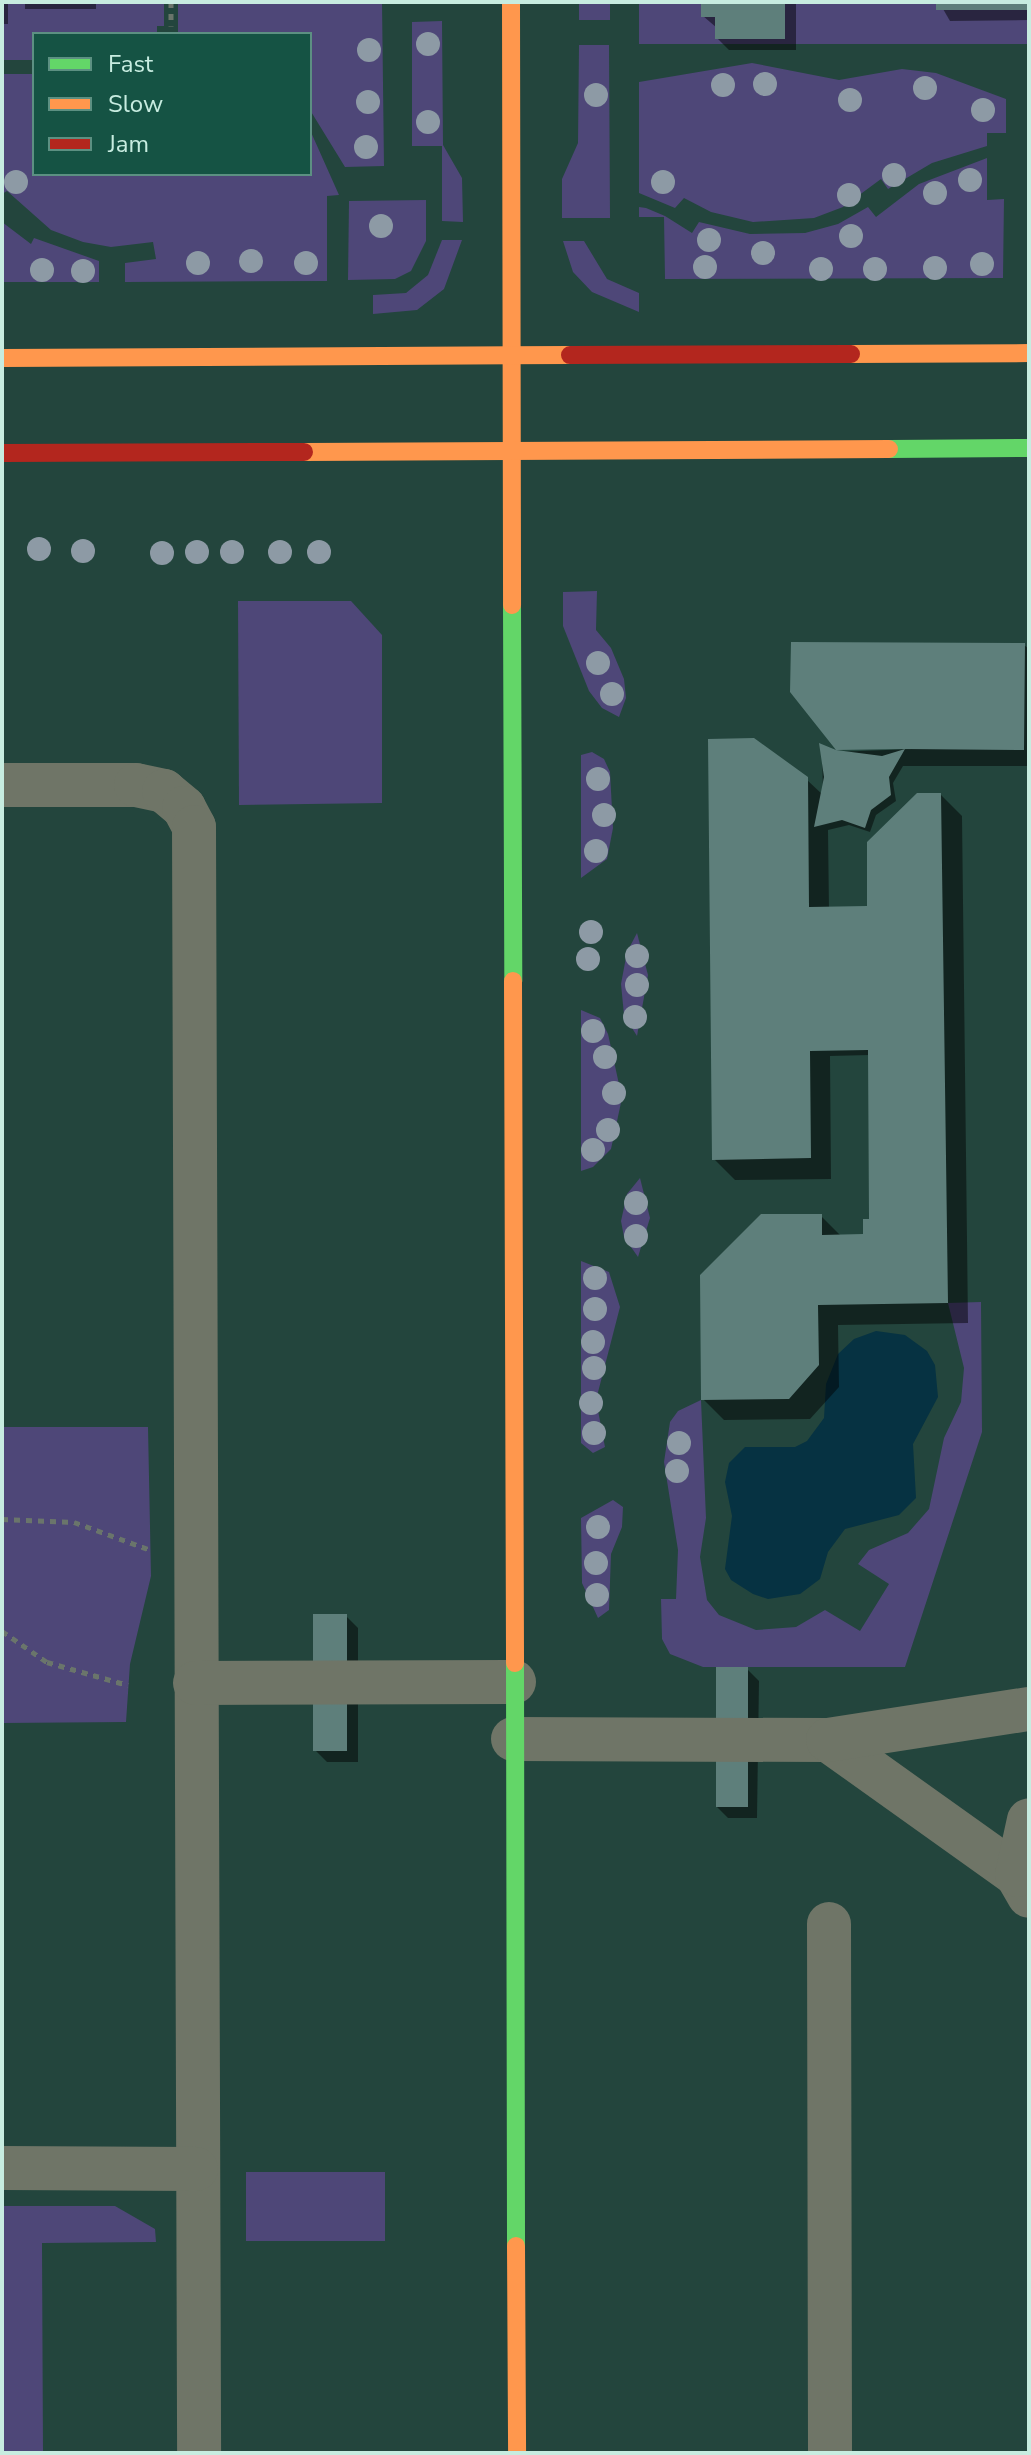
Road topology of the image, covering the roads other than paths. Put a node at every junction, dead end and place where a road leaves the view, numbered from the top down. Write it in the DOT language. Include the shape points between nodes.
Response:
graph roads {
  1 [pos="511,2"];
  2 [pos="1029,353"];
  3 [pos="514,354"];
  4 [pos="2,358"];
  5 [pos="513,448"];
  6 [pos="1029,448"];
  7 [pos="2,453"];
  8 [pos="2,785"];
  9 [pos="514,1682"];
  10 [pos="195,1683"];
  11 [pos="1029,1709"];
  12 [pos="513,1739"];
  13 [pos="828,1740"];
  14 [pos="1029,1820"];
  15 [pos="1023,1886"];
  16 [pos="829,1924"];
  17 [pos="2,2168"];
  18 [pos="196,2169"];
  19 [pos="199,2453"];
  20 [pos="517,2453"];
  21 [pos="830,2453"];
  1 -- 3 [label="street"];
  2 -- 3 [label="street"];
  3 -- 4 [label="street"];
  3 -- 5 [label="street"];
  5 -- 6 [label="street"];
  5 -- 7 [label="street"];
  5 -- 9 [label="street"];
  8 -- 10 [label="street" via="136,785 164,791 184,808 194,827"];
  9 -- 10 [label="street"];
  9 -- 12 [label="street"];
  10 -- 18 [label="street"];
  11 -- 13 [label="street"];
  12 -- 13 [label="street"];
  12 -- 20 [label="street"];
  13 -- 15 [label="street"];
  14 -- 15 [label="street"];
  16 -- 21 [label="street"];
  17 -- 18 [label="street"];
  18 -- 19 [label="street"];
}
